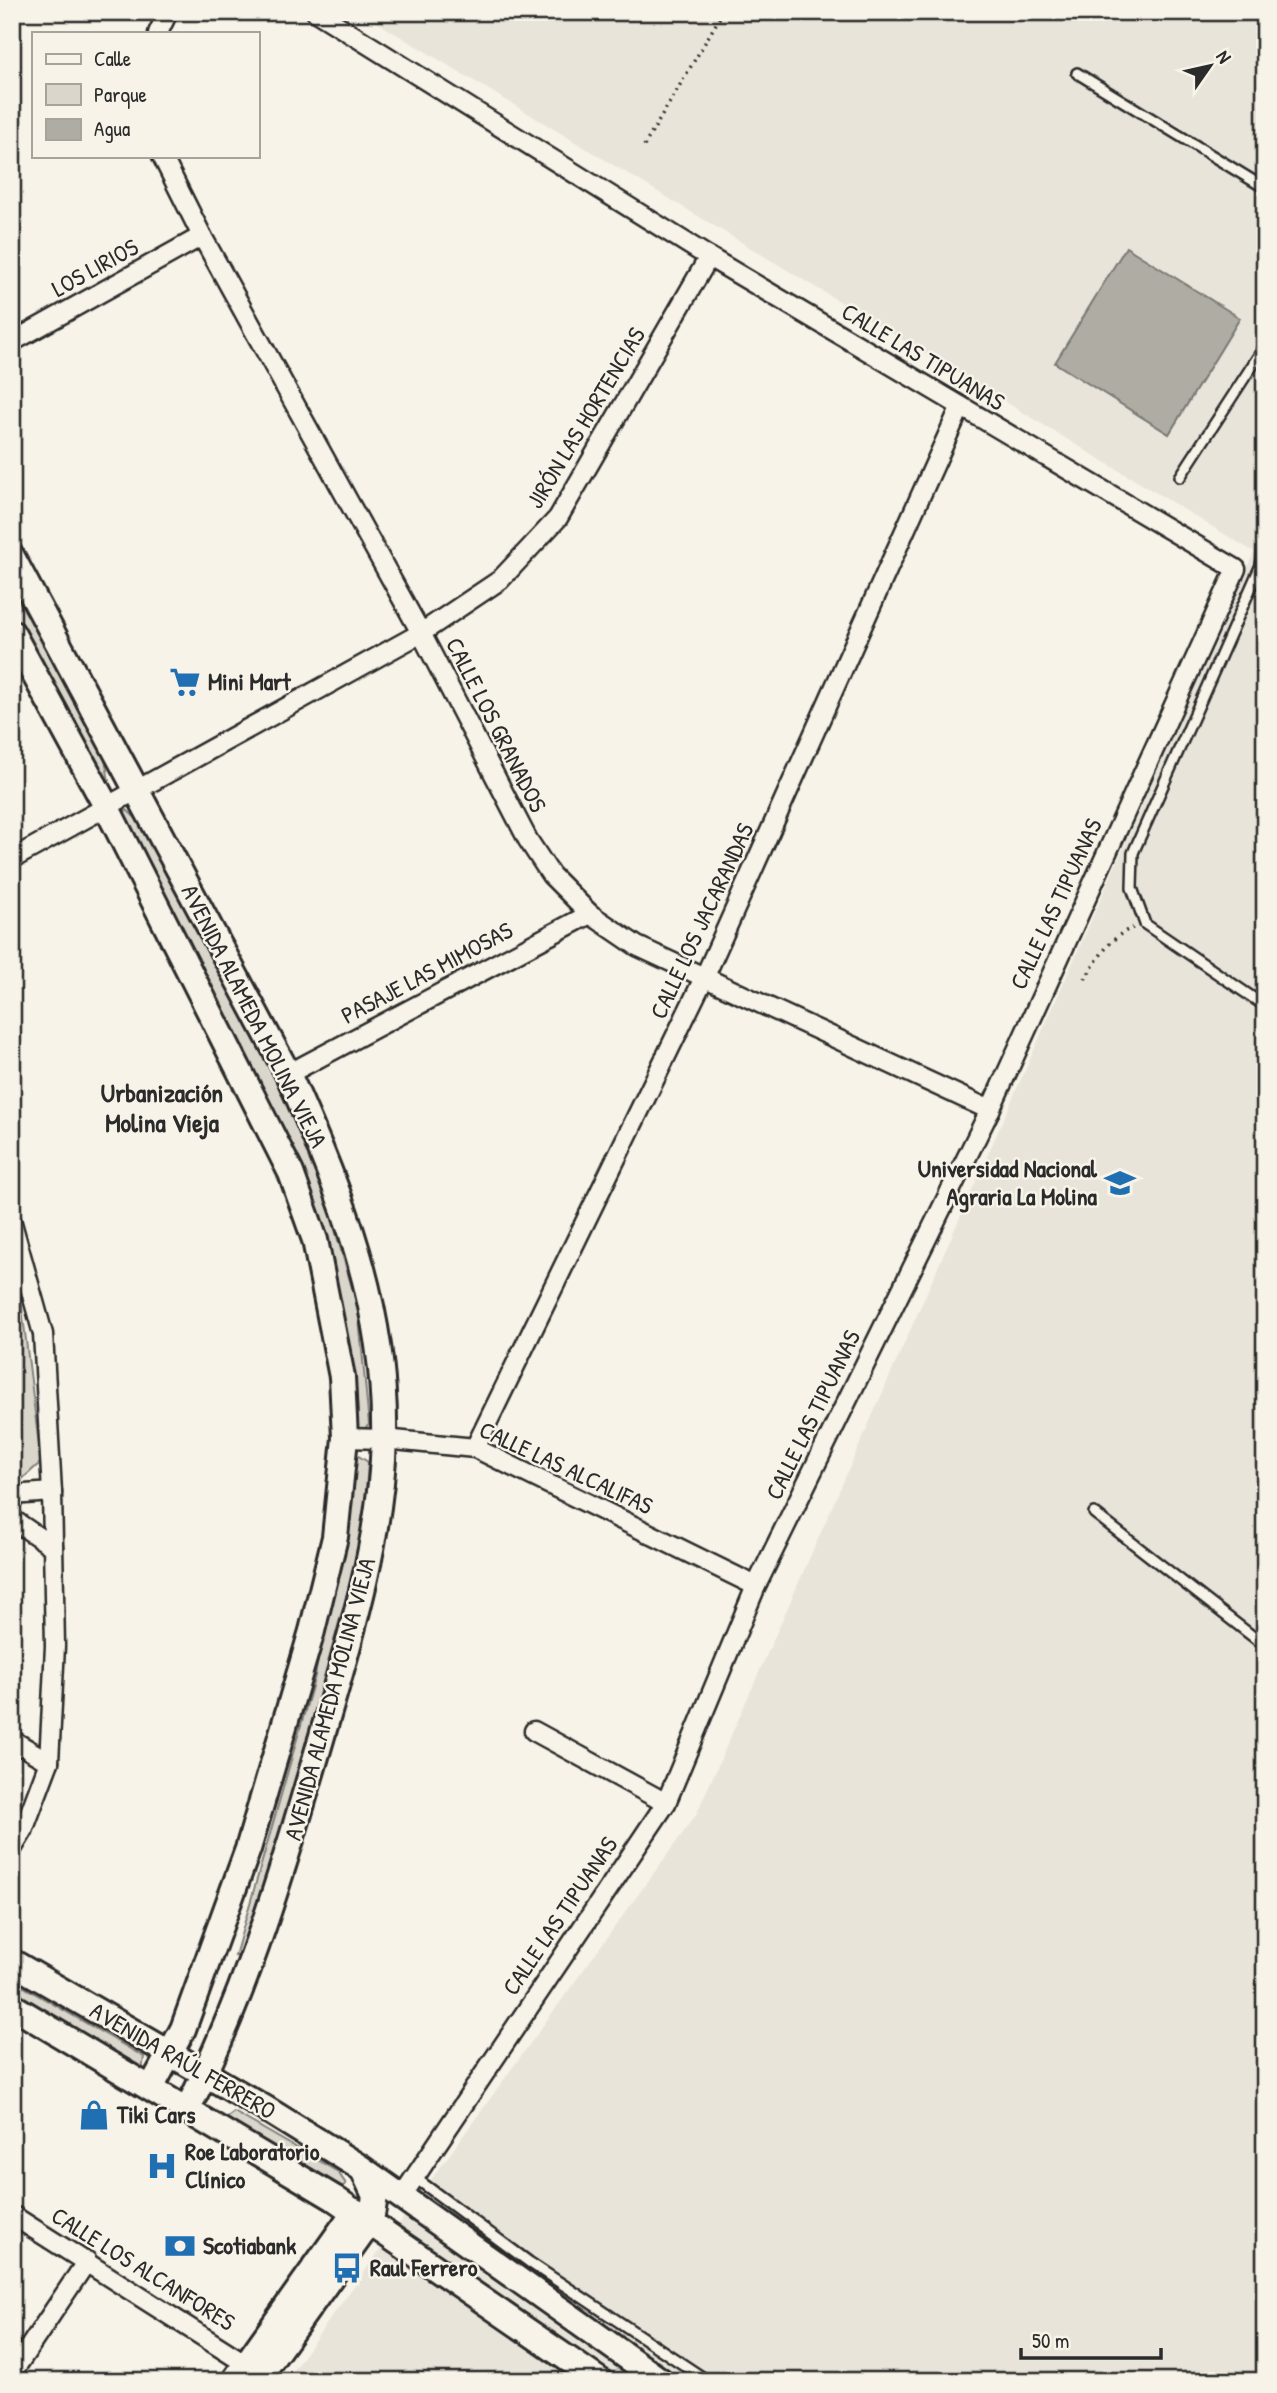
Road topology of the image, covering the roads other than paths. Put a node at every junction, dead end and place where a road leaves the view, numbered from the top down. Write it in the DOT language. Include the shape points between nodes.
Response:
graph roads {
  1 [pos="167,12"];
  2 [pos="316,12"];
  3 [pos="158,32"];
  4 [pos="1077,73"];
  5 [pos="163,158"];
  6 [pos="1265,188"];
  7 [pos="202,236"];
  8 [pos="709,257"];
  9 [pos="12,342"];
  10 [pos="1265,346"];
  11 [pos="960,408"];
  12 [pos="1180,477"];
  13 [pos="1265,540"];
  14 [pos="12,557"];
  15 [pos="12,632"];
  16 [pos="421,634"];
  17 [pos="137,790"];
  18 [pos="106,806"];
  19 [pos="12,859"];
  20 [pos="590,914"];
  21 [pos="705,976"];
  22 [pos="1265,1006"];
  23 [pos="288,1074"];
  24 [pos="990,1110"];
  25 [pos="12,1223"];
  26 [pos="345,1438"];
  27 [pos="384,1439"];
  28 [pos="475,1448"];
  29 [pos="52,1492"];
  30 [pos="12,1495"];
  31 [pos="1094,1513"];
  32 [pos="12,1519"];
  33 [pos="53,1547"];
  34 [pos="756,1586"];
  35 [pos="1265,1646"];
  36 [pos="534,1731"];
  37 [pos="12,1740"];
  38 [pos="49,1762"];
  39 [pos="666,1803"];
  40 [pos="12,1849"];
  41 [pos="209,1958"];
  42 [pos="12,1962"];
  43 [pos="246,1975"];
  44 [pos="12,2006"];
  45 [pos="170,2055"];
  46 [pos="206,2074"];
  47 [pos="152,2088"];
  48 [pos="188,2109"];
  49 [pos="267,2109"];
  50 [pos="232,2134"];
  51 [pos="361,2168"];
  52 [pos="408,2186"];
  53 [pos="12,2215"];
  54 [pos="363,2216"];
  55 [pos="86,2261"];
  56 [pos="601,2337"];
  57 [pos="12,2373"];
  58 [pos="590,2374"];
  59 [pos="246,2375"];
  60 [pos="661,2381"];
  61 [pos="708,2381"];
  1 -- 3 [label="street"];
  2 -- 8 [label="street, CALLE LAS TIPUANAS"];
  4 -- 6 [label="lane"];
  5 -- 7 [label="street, CALLE LOS GRANADOS"];
  7 -- 9 [label="street, LOS LIRIOS"];
  7 -- 16 [label="street, CALLE LOS GRANADOS"];
  8 -- 11 [label="street, CALLE LAS TIPUANAS"];
  8 -- 16 [label="street, JIRÓN LAS HORTENCIAS" via="558,518 500,580"];
  10 -- 12 [label="lane"];
  11 -- 21 [label="street, CALLE LOS JACARANDAS"];
  11 -- 24 [label="street, CALLE LAS TIPUANAS" via="1236,569"];
  13 -- 22 [label="lane" via="1261,565 1133,853 1132,888 1144,924"];
  14 -- 17 [label="street, AVENIDA ALAMEDA MOLINA VIEJA"];
  15 -- 18 [label="street, AVENIDA ALAMEDA MOLINA VIEJA"];
  16 -- 17 [label="street, JIRÓN LAS HORTENCIAS"];
  16 -- 20 [label="street, CALLE LOS GRANADOS" via="528,840 551,875"];
  17 -- 18 [label="street, JIRÓN LAS HORTENCIAS"];
  17 -- 23 [label="street, AVENIDA ALAMEDA MOLINA VIEJA"];
  18 -- 19 [label="street, JIRÓN LAS HORTENCIAS"];
  18 -- 26 [label="street, AVENIDA ALAMEDA MOLINA VIEJA" via="291,1172 315,1240 332,1313"];
  20 -- 21 [label="street, CALLE LOS GRANADOS" via="637,946"];
  20 -- 23 [label="street, PASAJE LAS MIMOSAS"];
  21 -- 24 [label="street, CALLE LOS GRANADOS"];
  21 -- 28 [label="street, CALLE LOS JACARANDAS"];
  23 -- 27 [label="street, AVENIDA ALAMEDA MOLINA VIEJA" via="352,1227 370,1297"];
  24 -- 34 [label="street, CALLE LAS TIPUANAS"];
  25 -- 29 [label="street" via="43,1334"];
  26 -- 27 [label="street, CALLE LAS ALCALIFAS"];
  26 -- 41 [label="street, AVENIDA ALAMEDA MOLINA VIEJA" via="335,1537 312,1631 248,1849"];
  27 -- 28 [label="street, CALLE LAS ALCALIFAS"];
  27 -- 43 [label="street, AVENIDA ALAMEDA MOLINA VIEJA" via="371,1544 349,1642 285,1864"];
  28 -- 34 [label="street, CALLE LAS ALCALIFAS"];
  29 -- 30 [label="street"];
  29 -- 33 [label="street"];
  31 -- 35 [label="lane"];
  32 -- 33 [label="street"];
  33 -- 38 [label="street" via="55,1646"];
  34 -- 39 [label="street, CALLE LAS TIPUANAS"];
  36 -- 39 [label="street"];
  37 -- 38 [label="street"];
  38 -- 40 [label="street"];
  39 -- 52 [label="street, CALLE LAS TIPUANAS"];
  41 -- 43 [label="street"];
  41 -- 45 [label="street, AVENIDA ALAMEDA MOLINA VIEJA"];
  42 -- 45 [label="street, AVENIDA RAÚL FERRERO"];
  43 -- 46 [label="street, AVENIDA ALAMEDA MOLINA VIEJA"];
  44 -- 47 [label="street, AVENIDA RAÚL FERRERO"];
  45 -- 46 [label="street, AVENIDA RAÚL FERRERO"];
  45 -- 47 [label="street, AVENIDA ALAMEDA MOLINA VIEJA"];
  46 -- 48 [label="street, AVENIDA ALAMEDA MOLINA VIEJA"];
  46 -- 49 [label="street, AVENIDA RAÚL FERRERO"];
  47 -- 48 [label="street, AVENIDA RAÚL FERRERO"];
  48 -- 50 [label="street, AVENIDA RAÚL FERRERO"];
  49 -- 50 [label="street" via="231,2102 222,2114"];
  49 -- 51 [label="street, AVENIDA RAÚL FERRERO"];
  50 -- 54 [label="street, AVENIDA RAÚL FERRERO"];
  51 -- 52 [label="street, AVENIDA RAÚL FERRERO"];
  51 -- 54 [label="street" via="375,2196"];
  52 -- 56 [label="street, AVENIDA RAÚL FERRERO"];
  52 -- 61 [label="lane"];
  53 -- 55 [label="street, CALLE LOS ALCANFORES"];
  54 -- 58 [label="street, AVENIDA RAÚL FERRERO"];
  54 -- 59 [label="street"];
  55 -- 57 [label="street"];
  55 -- 59 [label="street, CALLE LOS ALCANFORES"];
  56 -- 58 [label="street" via="606,2344 604,2359 589,2368"];
  56 -- 60 [label="street, AVENIDA RAÚL FERRERO"];
}
